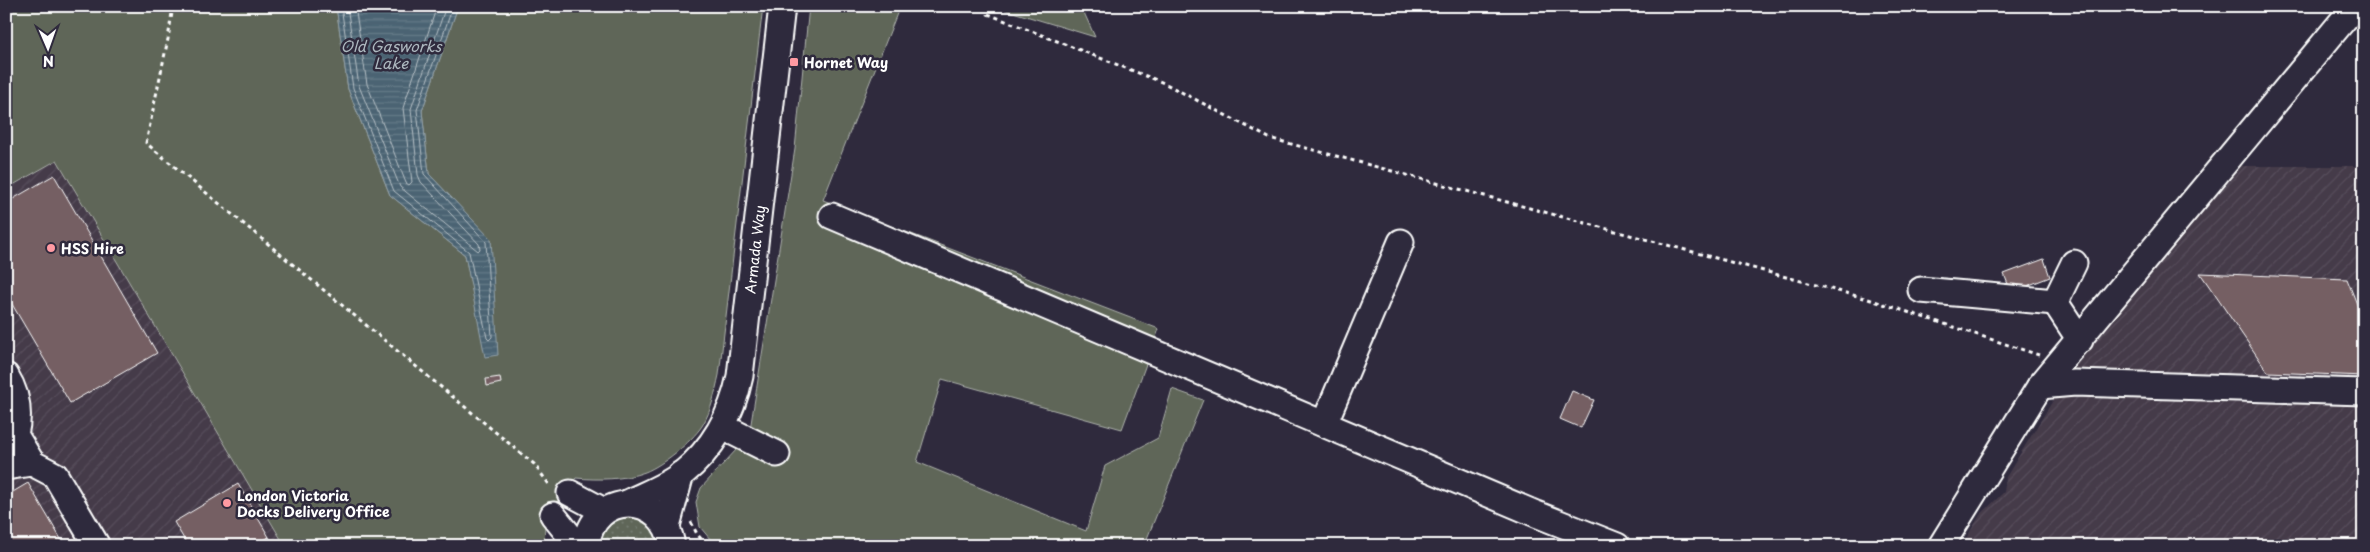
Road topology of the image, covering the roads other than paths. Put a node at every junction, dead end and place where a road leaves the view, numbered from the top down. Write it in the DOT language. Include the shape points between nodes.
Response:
graph roads {
  1 [pos="782,6"];
  2 [pos="2355,6"];
  3 [pos="832,216"];
  4 [pos="1400,242"];
  5 [pos="2074,263"];
  6 [pos="1921,290"];
  7 [pos="2055,302"];
  8 [pos="2080,340"];
  9 [pos="6,376"];
  10 [pos="2040,386"];
  11 [pos="2364,392"];
  12 [pos="1324,424"];
  13 [pos="723,427"];
  14 [pos="777,454"];
  15 [pos="32,463"];
  16 [pos="6,467"];
  17 [pos="682,474"];
  18 [pos="616,507"];
  19 [pos="674,538"];
  20 [pos="97,546"];
  21 [pos="578,546"];
  22 [pos="586,546"];
  23 [pos="1617,546"];
  24 [pos="1941,546"];
  1 -- 13 [label="street, Armada Way" via="740,376"];
  2 -- 8 [label="street"];
  3 -- 12 [label="street"];
  4 -- 12 [label="street"];
  5 -- 7 [label="street"];
  6 -- 7 [label="street"];
  7 -- 8 [label="street"];
  8 -- 10 [label="street"];
  9 -- 15 [label="street" via="13,387 20,417 15,435"];
  10 -- 11 [label="street" via="2075,383"];
  10 -- 24 [label="street"];
  12 -- 23 [label="street"];
  13 -- 14 [label="street"];
  13 -- 17 [label="street, Armada Way"];
  15 -- 16 [label="street"];
  15 -- 20 [label="street" via="55,475"];
  17 -- 18 [label="street, Armada Way"];
  17 -- 19 [label="street, Armada Way"];
  18 -- 19 [label="street, Armada Way" via="650,509 660,516"];
  18 -- 21 [label="street" via="559,500"];
  18 -- 22 [label="street, Armada Way" via="590,526"];
}
